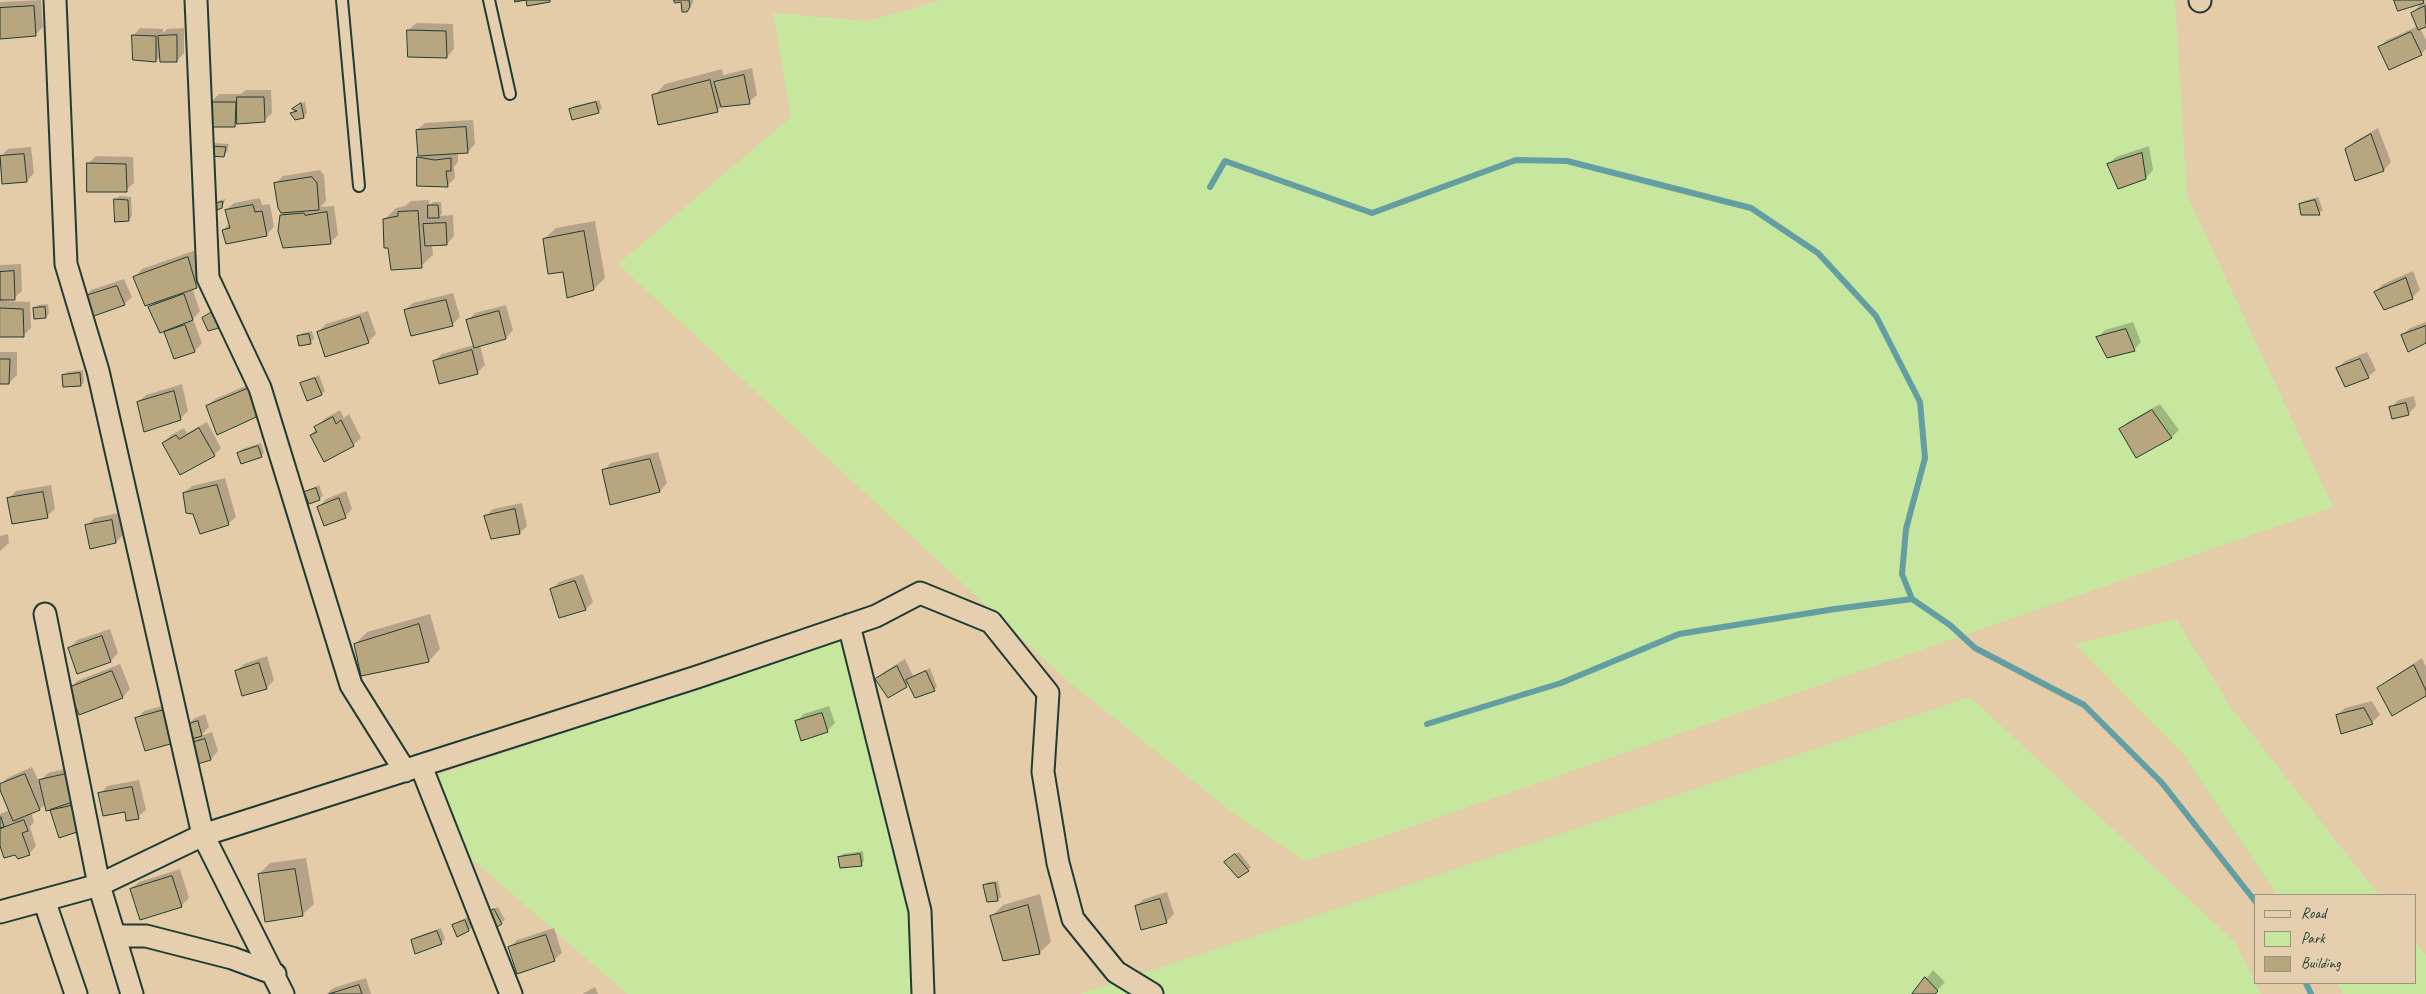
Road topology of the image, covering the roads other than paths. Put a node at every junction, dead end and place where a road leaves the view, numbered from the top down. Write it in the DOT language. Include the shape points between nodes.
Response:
graph roads {
  1 [pos="56,0"];
  2 [pos="196,0"];
  3 [pos="342,0"];
  4 [pos="489,0"];
  5 [pos="510,94"];
  6 [pos="360,186"];
  7 [pos="45,614"];
  8 [pos="849,625"];
  9 [pos="413,768"];
  10 [pos="203,835"];
  11 [pos="99,886"];
  12 [pos="44,900"];
  13 [pos="0,912"];
  14 [pos="114,936"];
  15 [pos="275,974"];
  16 [pos="76,994"];
  17 [pos="132,994"];
  18 [pos="283,994"];
  19 [pos="511,994"];
  20 [pos="923,994"];
  21 [pos="1152,994"];
  1 -- 10 [label="street" via="66,264 98,371"];
  2 -- 9 [label="street" via="208,278 260,388 351,685"];
  3 -- 6 [label="lane"];
  4 -- 5 [label="lane"];
  7 -- 11 [label="street"];
  8 -- 9 [label="street"];
  8 -- 20 [label="street" via="920,911"];
  8 -- 21 [label="street" via="876,616 920,593 992,622 1048,693 1043,772 1058,863 1073,919 1116,972"];
  9 -- 10 [label="street"];
  9 -- 19 [label="street"];
  10 -- 11 [label="street"];
  10 -- 15 [label="street"];
  11 -- 12 [label="street"];
  11 -- 14 [label="street"];
  12 -- 13 [label="street"];
  12 -- 16 [label="street"];
  14 -- 15 [label="street" via="146,936 232,958"];
  14 -- 17 [label="street"];
  15 -- 18 [label="street"];
}
